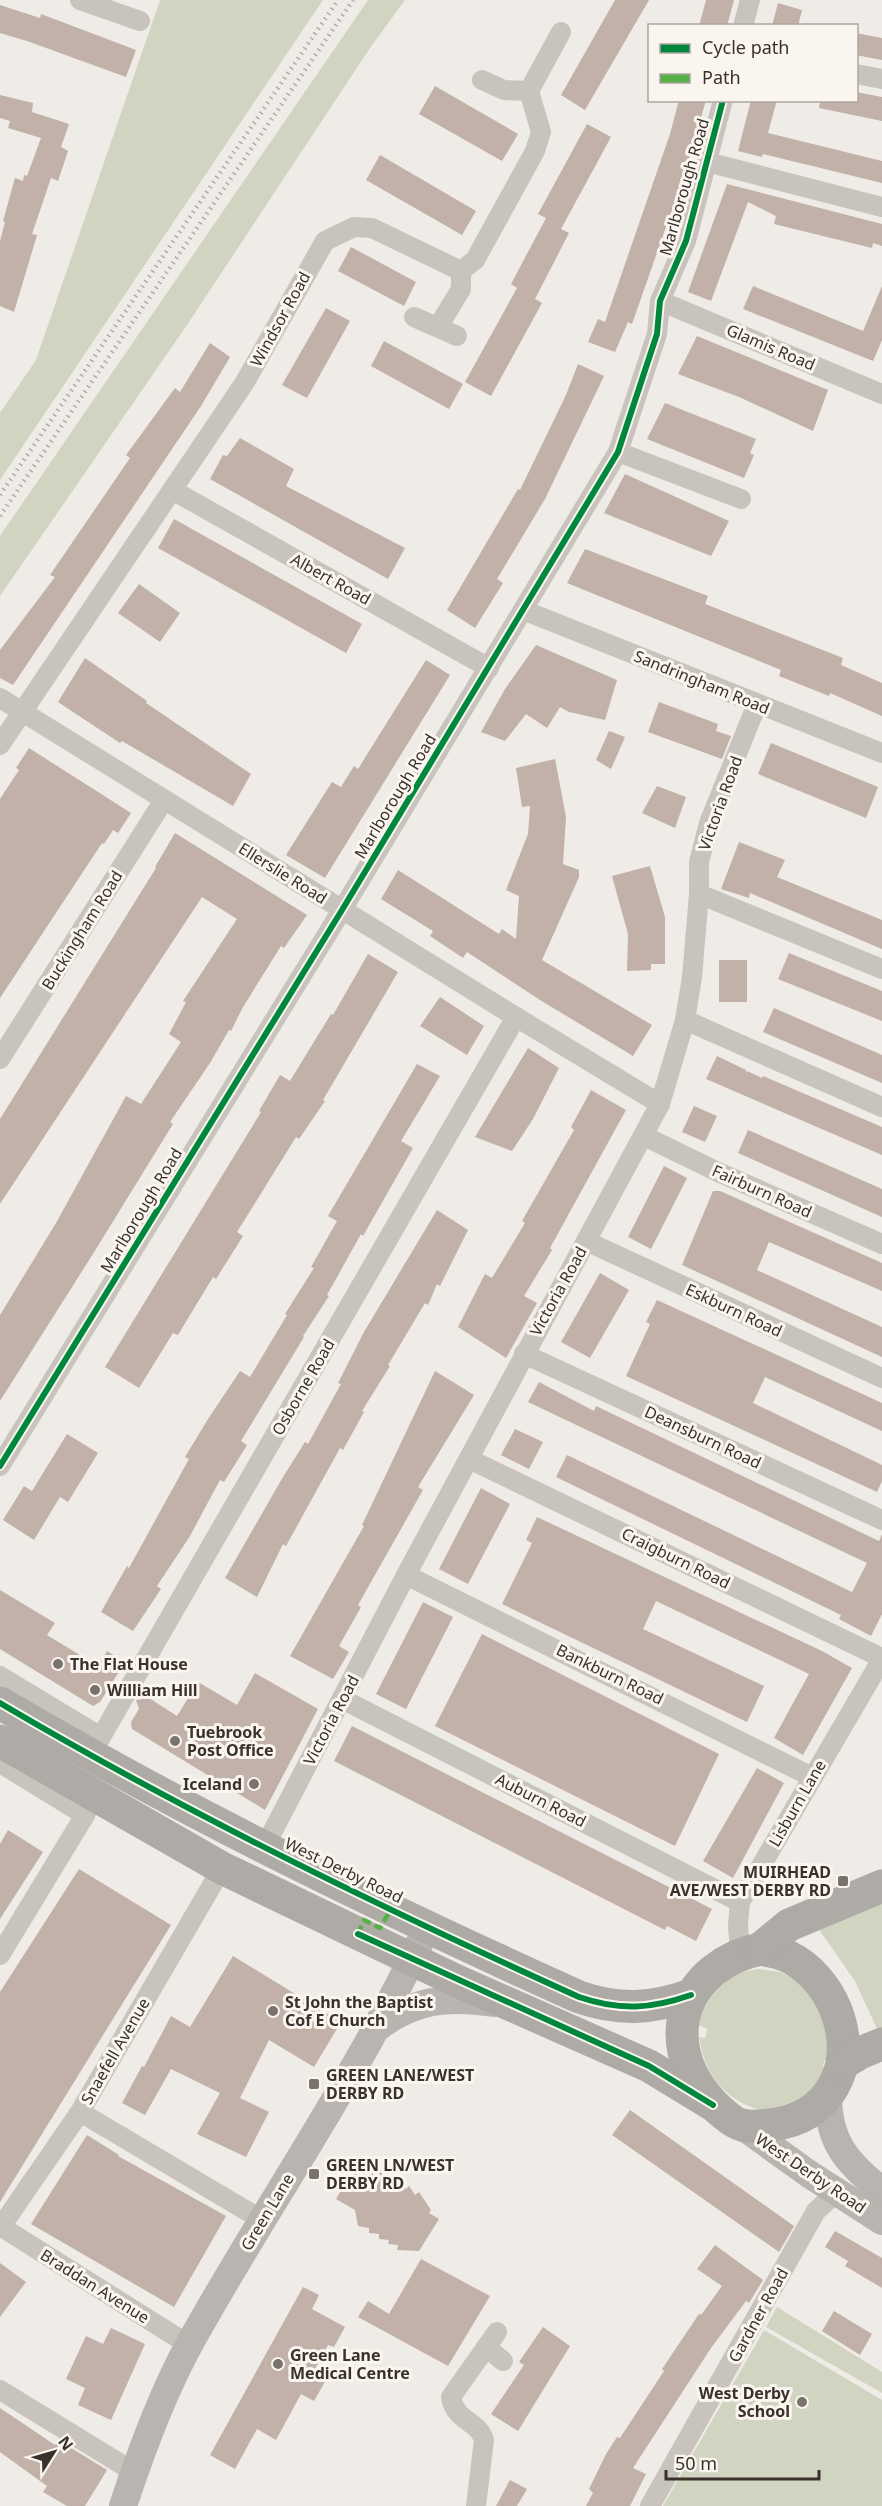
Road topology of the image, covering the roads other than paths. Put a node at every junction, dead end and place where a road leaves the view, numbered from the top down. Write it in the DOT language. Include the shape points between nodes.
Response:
graph roads {
  1 [pos="80,0"];
  2 [pos="750,0"];
  3 [pos="140,21"];
  4 [pos="744,24"];
  5 [pos="561,32"];
  6 [pos="858,74"];
  7 [pos="882,79"];
  8 [pos="482,80"];
  9 [pos="529,91"];
  10 [pos="722,102"];
  11 [pos="707,162"];
  12 [pos="882,207"];
  13 [pos="461,271"];
  14 [pos="660,301"];
  15 [pos="414,316"];
  16 [pos="438,327"];
  17 [pos="457,336"];
  18 [pos="881,390"];
  19 [pos="618,452"];
  20 [pos="174,490"];
  21 [pos="741,499"];
  22 [pos="523,610"];
  23 [pos="489,668"];
  24 [pos="0,698"];
  25 [pos="758,704"];
  26 [pos="22,712"];
  27 [pos="0,745"];
  28 [pos="882,753"];
  29 [pos="164,800"];
  30 [pos="699,894"];
  31 [pos="342,910"];
  32 [pos="882,969"];
  33 [pos="516,1017"];
  34 [pos="685,1020"];
  35 [pos="0,1059"];
  36 [pos="660,1104"];
  37 [pos="882,1107"];
  38 [pos="644,1136"];
  39 [pos="586,1241"];
  40 [pos="882,1244"];
  41 [pos="524,1354"];
  42 [pos="882,1378"];
  43 [pos="469,1459"];
  44 [pos="0,1466"];
  45 [pos="882,1520"];
  46 [pos="406,1575"];
  47 [pos="882,1659"];
  48 [pos="0,1676"];
  49 [pos="342,1700"];
  50 [pos="0,1703"];
  51 [pos="0,1741"];
  52 [pos="95,1747"];
  53 [pos="0,1762"];
  54 [pos="812,1777"];
  55 [pos="89,1804"];
  56 [pos="265,1846"];
  57 [pos="222,1868"];
  58 [pos="882,1886"];
  59 [pos="740,1902"];
  60 [pos="428,1926"];
  61 [pos="750,1951"];
  62 [pos="0,1955"];
  63 [pos="413,1960"];
  64 [pos="691,1995"];
  65 [pos="513,2006"];
  66 [pos="375,2029"];
  67 [pos="882,2044"];
  68 [pos="842,2064"];
  69 [pos="828,2095"];
  70 [pos="713,2105"];
  71 [pos="80,2112"];
  72 [pos="741,2125"];
  73 [pos="882,2191"];
  74 [pos="837,2192"];
  75 [pos="262,2220"];
  76 [pos="882,2221"];
  77 [pos="0,2227"];
  78 [pos="189,2345"];
  79 [pos="503,2361"];
  80 [pos="0,2390"];
  81 [pos="134,2472"];
  82 [pos="123,2506"];
  83 [pos="476,2506"];
  84 [pos="650,2506"];
  1 -- 3 [label="street"];
  2 -- 4 [label="street"];
  5 -- 9 [label="street"];
  6 -- 7 [label="street"];
  8 -- 9 [label="street" via="504,90"];
  9 -- 13 [label="street" via="541,132 535,150 475,260"];
  10 -- 11 [label="street, Marlborough Road"];
  11 -- 12 [label="street"];
  11 -- 14 [label="street, Marlborough Road" via="686,241"];
  13 -- 16 [label="street" via="461,289"];
  13 -- 20 [label="street, Windsor Road" via="372,228 354,227 325,241 245,382"];
  14 -- 18 [label="street, Glamis Road"];
  14 -- 19 [label="street, Marlborough Road" via="657,334"];
  15 -- 16 [label="street"];
  16 -- 17 [label="street"];
  19 -- 21 [label="street"];
  19 -- 22 [label="street, Marlborough Road"];
  20 -- 23 [label="street, Albert Road"];
  20 -- 26 [label="street, Windsor Road"];
  22 -- 23 [label="street, Marlborough Road"];
  22 -- 25 [label="street, Sandringham Road"];
  23 -- 31 [label="street, Marlborough Road"];
  24 -- 26 [label="street, Ellerslie Road"];
  25 -- 28 [label="street, Sandringham Road"];
  25 -- 30 [label="street, Victoria Road" via="709,823 699,862"];
  26 -- 27 [label="street, Windsor Road"];
  26 -- 29 [label="street, Ellerslie Road"];
  29 -- 31 [label="street, Ellerslie Road"];
  29 -- 35 [label="street, Buckingham Road"];
  30 -- 32 [label="street"];
  30 -- 34 [label="street, Victoria Road"];
  31 -- 33 [label="street, Ellerslie Road"];
  31 -- 44 [label="street, Marlborough Road"];
  33 -- 36 [label="street, Ellerslie Road"];
  33 -- 52 [label="street, Osborne Road"];
  34 -- 36 [label="street, Victoria Road"];
  34 -- 37 [label="street"];
  36 -- 38 [label="street, Victoria Road"];
  38 -- 39 [label="street, Victoria Road"];
  38 -- 40 [label="street, Fairburn Road"];
  39 -- 41 [label="street, Victoria Road"];
  39 -- 42 [label="street, Eskburn Road"];
  41 -- 43 [label="street, Victoria Road"];
  41 -- 45 [label="street, Deansburn Road"];
  43 -- 46 [label="street, Victoria Road"];
  43 -- 47 [label="street, Craigburn Road"];
  46 -- 49 [label="street, Victoria Road"];
  46 -- 54 [label="street, Bankburn Road"];
  47 -- 54 [label="street, Lisburn Lane"];
  48 -- 52 [label="street, West Derby Road"];
  49 -- 56 [label="street, Victoria Road"];
  49 -- 59 [label="street, Auburn Road"];
  50 -- 52 [label="highway, West Derby Road"];
  51 -- 55 [label="highway"];
  52 -- 56 [label="highway, West Derby Road"];
  53 -- 55 [label="street"];
  54 -- 59 [label="street, Lisburn Lane"];
  55 -- 57 [label="highway"];
  55 -- 62 [label="street"];
  56 -- 60 [label="highway, West Derby Road"];
  57 -- 63 [label="highway"];
  57 -- 71 [label="street, Snaefell Avenue"];
  58 -- 61 [label="highway" via="789,1925"];
  59 -- 61 [label="street, Lisburn Lane" via="738,1925"];
  60 -- 63 [label="main road, Green Lane"];
  60 -- 64 [label="highway, West Derby Road" via="523,1972 611,2007 644,2007"];
  61 -- 64 [label="highway" via="717,1967"];
  61 -- 68 [label="highway" via="786,1955 819,1981 841,2024"];
  63 -- 65 [label="highway"];
  63 -- 66 [label="main road, Green Lane"];
  64 -- 70 [label="highway" via="681,2026 685,2060"];
  65 -- 66 [label="main road" via="463,1998 434,2001 398,2014"];
  65 -- 70 [label="highway" via="649,2066"];
  66 -- 75 [label="main road, Green Lane"];
  67 -- 68 [label="highway"];
  68 -- 69 [label="highway"];
  69 -- 72 [label="highway" via="792,2121"];
  69 -- 73 [label="main road, West Derby Road" via="828,2118 843,2153"];
  70 -- 72 [label="highway"];
  71 -- 75 [label="street"];
  71 -- 77 [label="street, Snaefell Avenue"];
  72 -- 74 [label="main road, West Derby Road"];
  74 -- 76 [label="main road, West Derby Road"];
  74 -- 84 [label="street, Gardner Road" via="816,2211"];
  75 -- 78 [label="main road, Green Lane"];
  77 -- 78 [label="street, Braddan Avenue"];
  78 -- 81 [label="main road, Green Lane"];
  79 -- 83 [label="street" via="491,2340 452,2397 458,2414 482,2433 484,2440"];
  80 -- 81 [label="street"];
  81 -- 82 [label="main road, Green Lane"];
}
